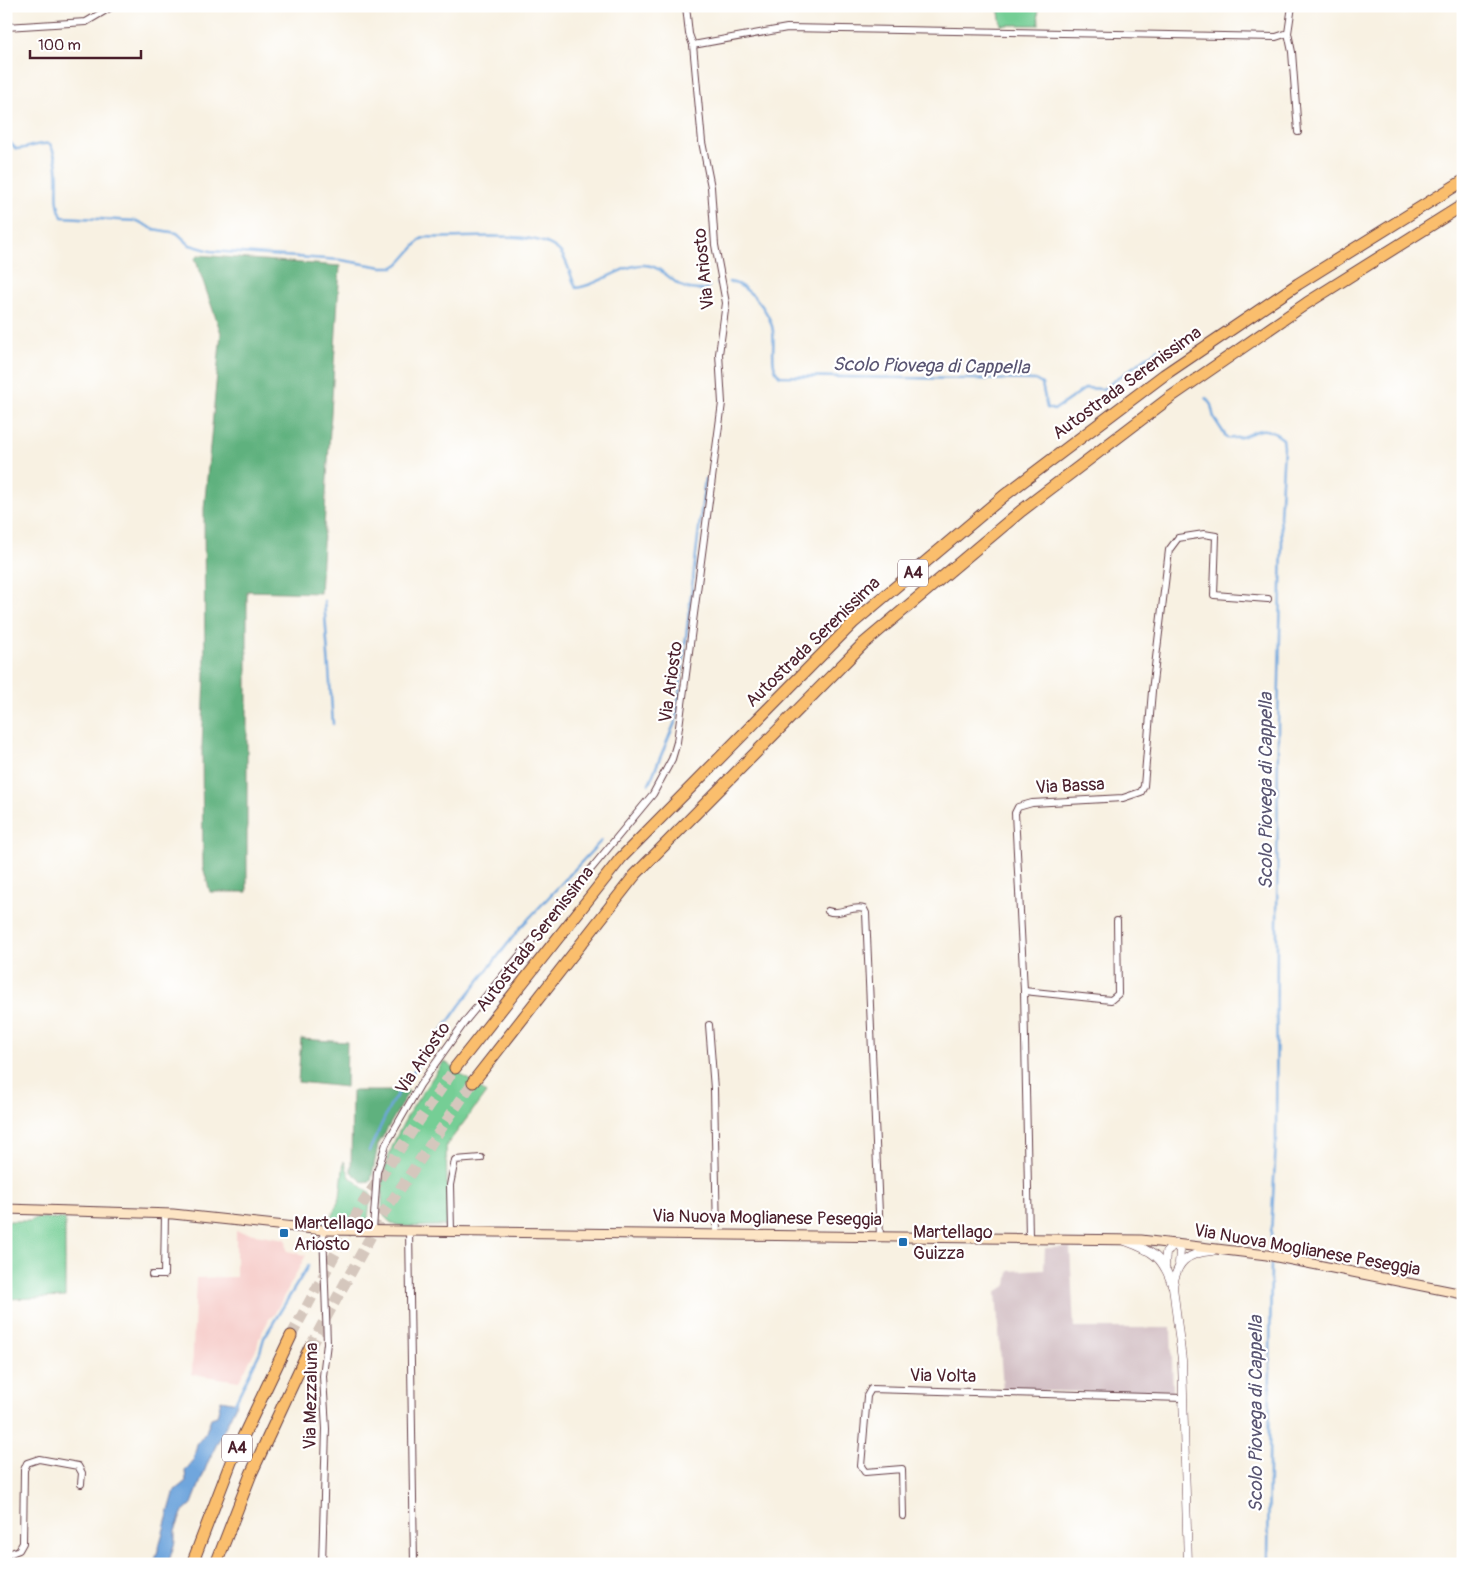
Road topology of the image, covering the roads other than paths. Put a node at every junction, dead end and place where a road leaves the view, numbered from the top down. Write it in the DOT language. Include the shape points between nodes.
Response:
graph roads {
  1 [pos="113,6"];
  2 [pos="686,6"];
  3 [pos="1292,6"];
  4 [pos="6,27"];
  5 [pos="1288,33"];
  6 [pos="693,45"];
  7 [pos="1298,132"];
  8 [pos="1463,181"];
  9 [pos="1463,205"];
  10 [pos="1268,599"];
  11 [pos="828,911"];
  12 [pos="1117,921"];
  13 [pos="1024,991"];
  14 [pos="709,1025"];
  15 [pos="455,1068"];
  16 [pos="474,1082"];
  17 [pos="481,1158"];
  18 [pos="6,1209"];
  19 [pos="165,1214"];
  20 [pos="323,1230"];
  21 [pos="373,1230"];
  22 [pos="409,1230"];
  23 [pos="450,1231"];
  24 [pos="716,1234"];
  25 [pos="880,1236"];
  26 [pos="1029,1237"];
  27 [pos="1121,1240"];
  28 [pos="1175,1243"];
  29 [pos="1226,1249"];
  30 [pos="1179,1263"];
  31 [pos="1165,1266"];
  32 [pos="152,1276"];
  33 [pos="1173,1287"];
  34 [pos="1463,1294"];
  35 [pos="291,1336"];
  36 [pos="310,1347"];
  37 [pos="1183,1398"];
  38 [pos="80,1484"];
  39 [pos="904,1516"];
  40 [pos="6,1556"];
  41 [pos="192,1564"];
  42 [pos="216,1564"];
  43 [pos="322,1564"];
  44 [pos="414,1564"];
  45 [pos="1188,1564"];
  1 -- 4 [label="street" via="86,22"];
  2 -- 6 [label="street, Via Ariosto"];
  3 -- 5 [label="street"];
  5 -- 6 [label="street" via="1260,38 787,28"];
  5 -- 7 [label="street"];
  6 -- 21 [label="street, Via Ariosto" via="715,245 726,303 719,354 722,403 677,742 664,778 653,794 467,1019 420,1085 386,1144 377,1172"];
  8 -- 15 [label="highway, Autostrada Serenissima / A4" via="1298,284 1164,375 1005,495 854,622 621,858"];
  9 -- 16 [label="highway, Autostrada Serenissima / A4" via="1307,303 1172,396 1021,511 863,644 635,875"];
  10 -- 13 [label="street, Via Bassa" via="1214,595 1216,536 1187,535 1173,543 1168,561 1141,792 1123,798 1032,803 1018,807 1015,813"];
  11 -- 25 [label="street" via="836,913 861,908 866,913"];
  12 -- 13 [label="street" via="1116,998"];
  13 -- 26 [label="street, Via Bassa"];
  14 -- 24 [label="street" via="714,1089"];
  17 -- 23 [label="street" via="455,1160 450,1185"];
  18 -- 19 [label="main road, Via Nuova Moglianese Peseggia"];
  19 -- 20 [label="main road, Via Nuova Moglianese Peseggia"];
  19 -- 32 [label="street" via="164,1275"];
  20 -- 21 [label="main road, Via Nuova Moglianese Peseggia"];
  20 -- 43 [label="street, Via Mezzaluna" via="327,1342 323,1376 326,1429"];
  21 -- 22 [label="main road, Via Nuova Moglianese Peseggia"];
  22 -- 23 [label="main road, Via Nuova Moglianese Peseggia"];
  22 -- 44 [label="street"];
  23 -- 24 [label="main road, Via Nuova Moglianese Peseggia"];
  24 -- 25 [label="main road, Via Nuova Moglianese Peseggia"];
  25 -- 26 [label="main road, Via Nuova Moglianese Peseggia"];
  26 -- 27 [label="main road, Via Nuova Moglianese Peseggia"];
  27 -- 28 [label="main road, Via Nuova Moglianese Peseggia"];
  27 -- 31 [label="street" via="1146,1248"];
  28 -- 29 [label="main road, Via Nuova Moglianese Peseggia"];
  28 -- 30 [label="street" via="1180,1251"];
  28 -- 31 [label="street" via="1166,1253"];
  29 -- 30 [label="street" via="1196,1253"];
  29 -- 34 [label="main road, Via Nuova Moglianese Peseggia"];
  30 -- 33 [label="street"];
  31 -- 33 [label="street"];
  33 -- 37 [label="street"];
  35 -- 41 [label="highway, A4" via="231,1462"];
  36 -- 42 [label="highway, A4" via="251,1474"];
  37 -- 39 [label="street, Via Volta" via="871,1390 867,1396 861,1466 865,1472 902,1469"];
  37 -- 45 [label="street"];
  38 -- 40 [label="street" via="82,1473 78,1466 39,1459 27,1463 24,1470 23,1544 19,1550"];
}
